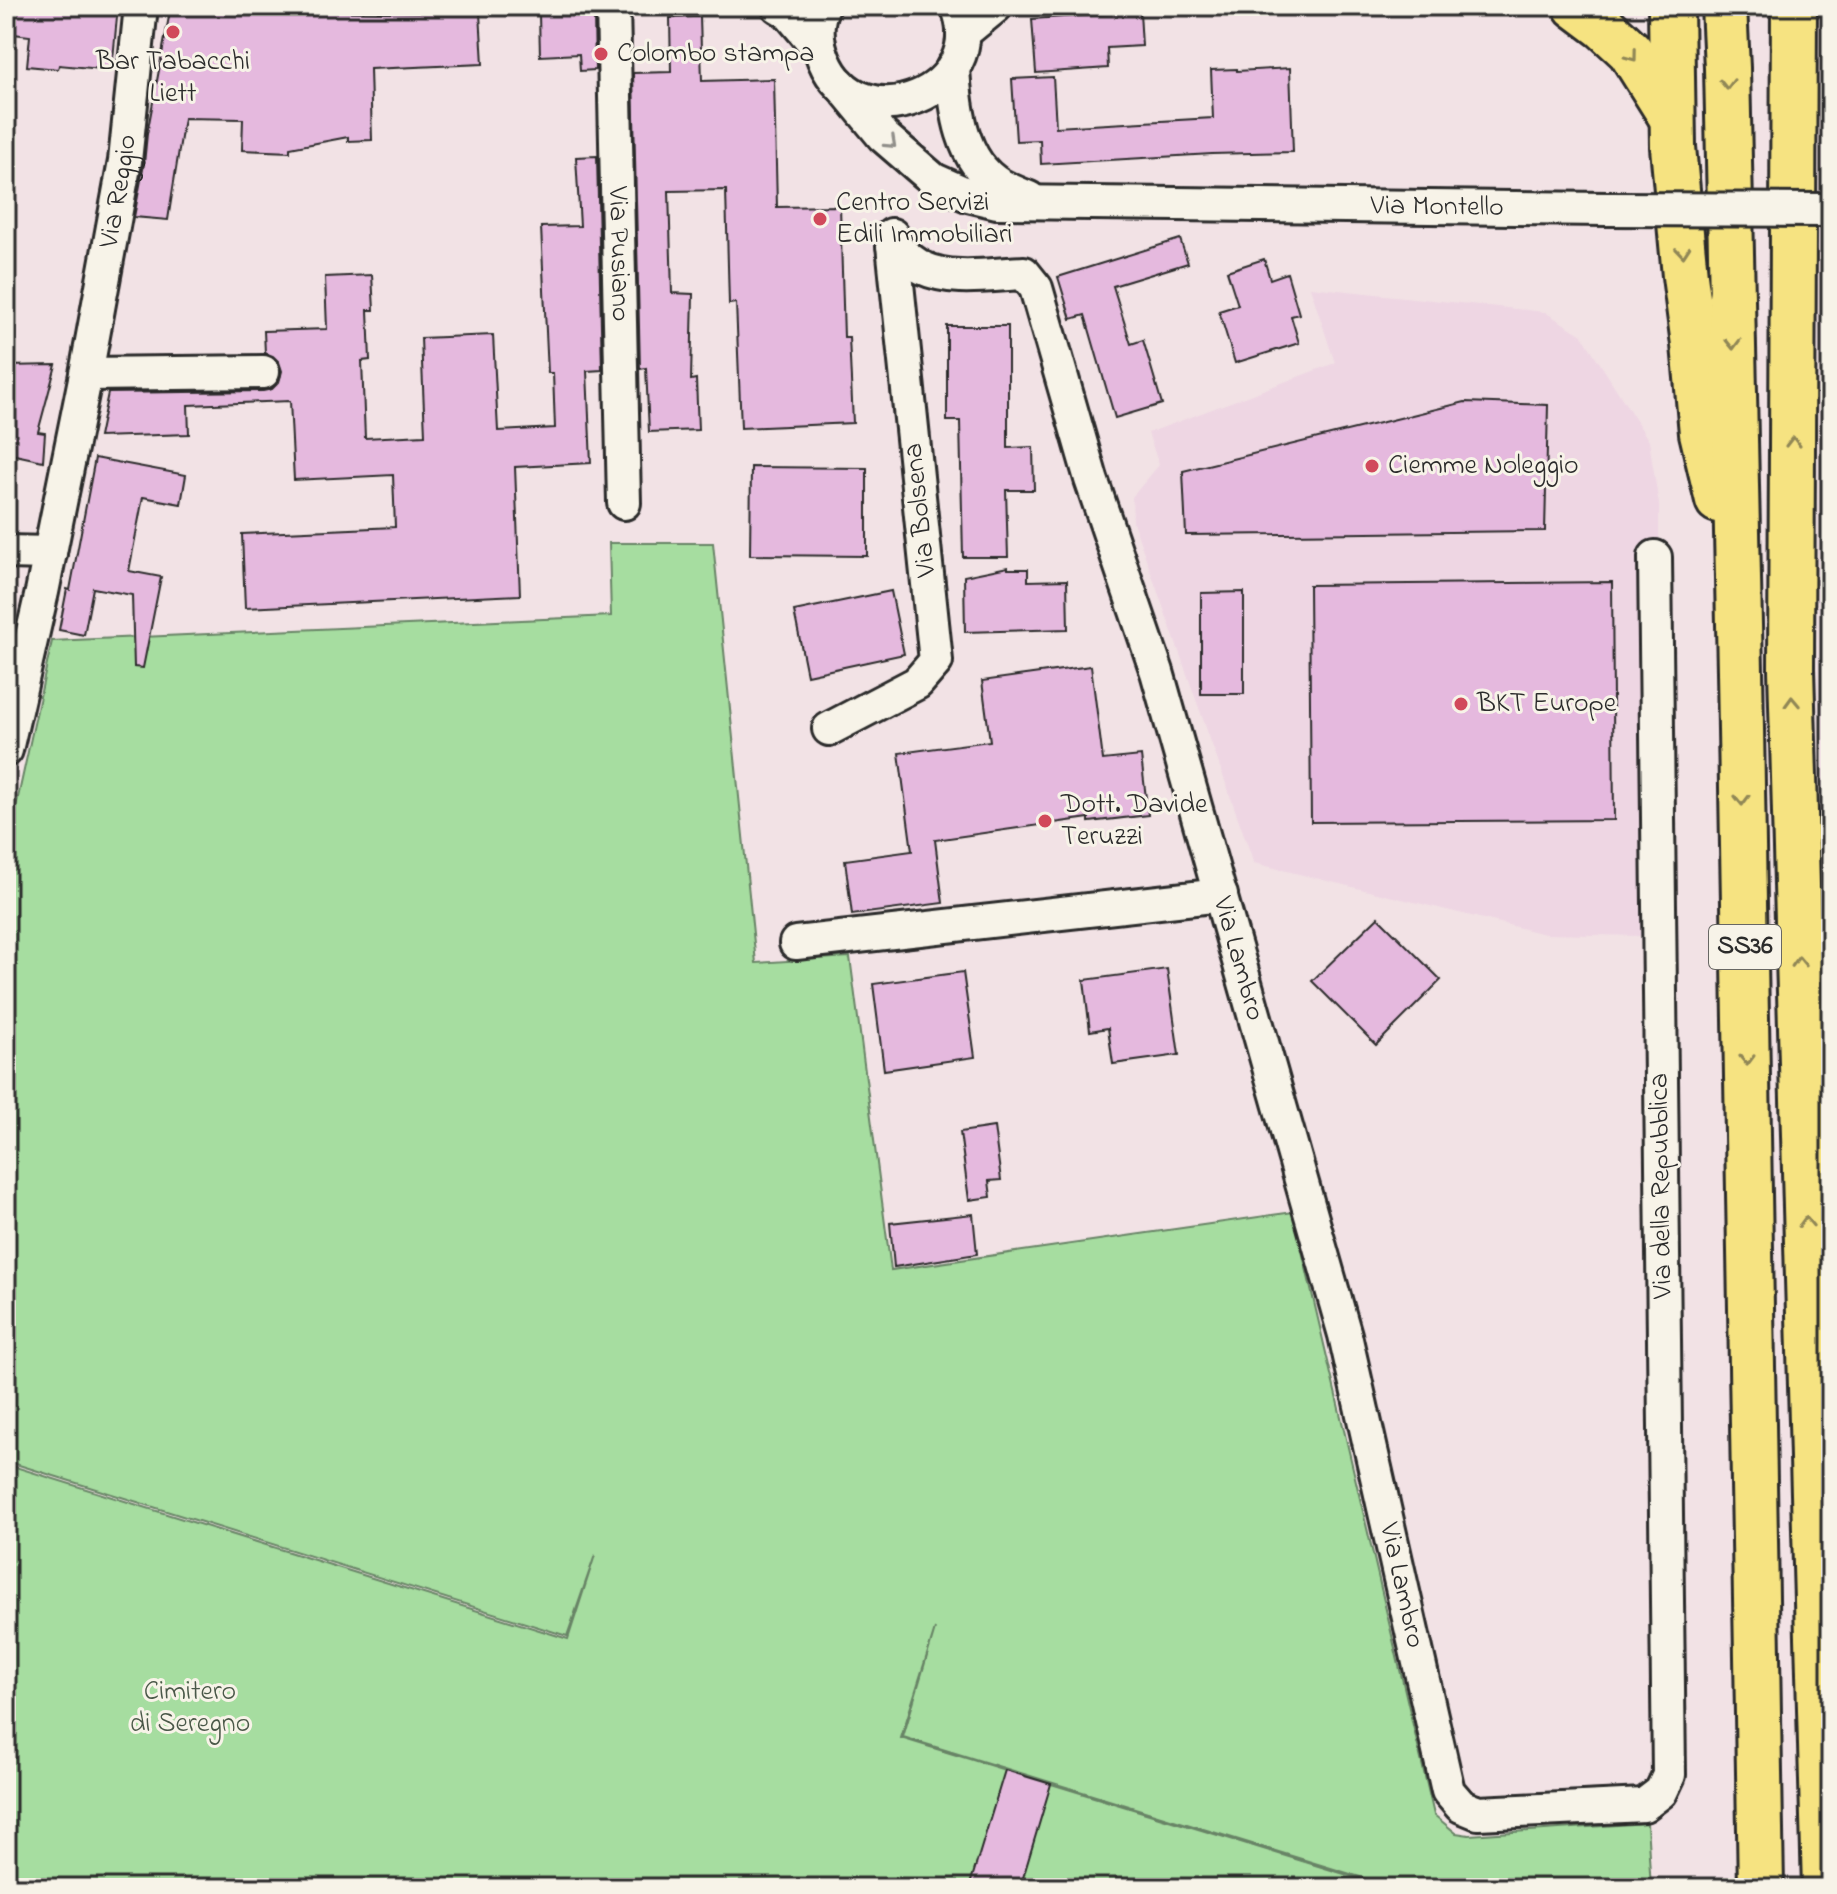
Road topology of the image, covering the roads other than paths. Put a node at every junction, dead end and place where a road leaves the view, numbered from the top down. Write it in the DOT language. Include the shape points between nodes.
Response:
graph roads {
  1 [pos="141,6"];
  2 [pos="613,6"];
  3 [pos="778,6"];
  4 [pos="823,6"];
  5 [pos="996,6"];
  6 [pos="1576,6"];
  7 [pos="1671,6"];
  8 [pos="1724,6"];
  9 [pos="1794,6"];
  10 [pos="960,20"];
  11 [pos="820,50"];
  12 [pos="953,67"];
  13 [pos="840,84"];
  14 [pos="1673,120"];
  15 [pos="1042,204"];
  16 [pos="1831,210"];
  17 [pos="892,239"];
  18 [pos="263,372"];
  19 [pos="86,374"];
  20 [pos="624,503"];
  21 [pos="6,552"];
  22 [pos="50,553"];
  23 [pos="1655,557"];
  24 [pos="1738,588"];
  25 [pos="829,729"];
  26 [pos="6,750"];
  27 [pos="1221,895"];
  28 [pos="796,943"];
  29 [pos="1448,1791"];
  30 [pos="1761,1888"];
  31 [pos="1825,1888"];
  1 -- 19 [label="street, Via Reggio" via="125,161"];
  2 -- 20 [label="street, Via Pusiano"];
  3 -- 11 [label="street"];
  4 -- 11 [label="street"];
  5 -- 10 [label="street"];
  6 -- 14 [label="highway, one-way" via="1630,51"];
  7 -- 14 [label="highway"];
  8 -- 24 [label="highway, SS36, one-way"];
  31 -- 9 [label="highway, SS36, one-way" via="1791,669"];
  10 -- 12 [label="street" via="960,51"];
  11 -- 13 [label="street, Via Montello"];
  12 -- 13 [label="street" via="922,97 901,103 858,97"];
  12 -- 15 [label="street, Via Montello" via="955,98 975,161 1000,185"];
  13 -- 15 [label="street, Via Montello, one-way" via="883,136 934,180 997,202"];
  14 -- 24 [label="highway, one-way" via="1702,433"];
  15 -- 16 [label="street, Via Montello, bridge"];
  17 -- 25 [label="street, Via Bolsena" via="936,661 917,683"];
  17 -- 27 [label="street, Via Lambro" via="924,269 957,275 1024,273 1036,288"];
  18 -- 19 [label="street"];
  19 -- 22 [label="street, Via Reggio"];
  21 -- 22 [label="street"];
  22 -- 26 [label="street, Via Reggio"];
  23 -- 29 [label="street, Via della Repubblica" via="1669,1775 1661,1792 1644,1805 1478,1813 1461,1806"];
  24 -- 30 [label="highway, SS36, one-way"];
  27 -- 28 [label="street"];
  27 -- 29 [label="street, Via Lambro" via="1345,1335"];
}
